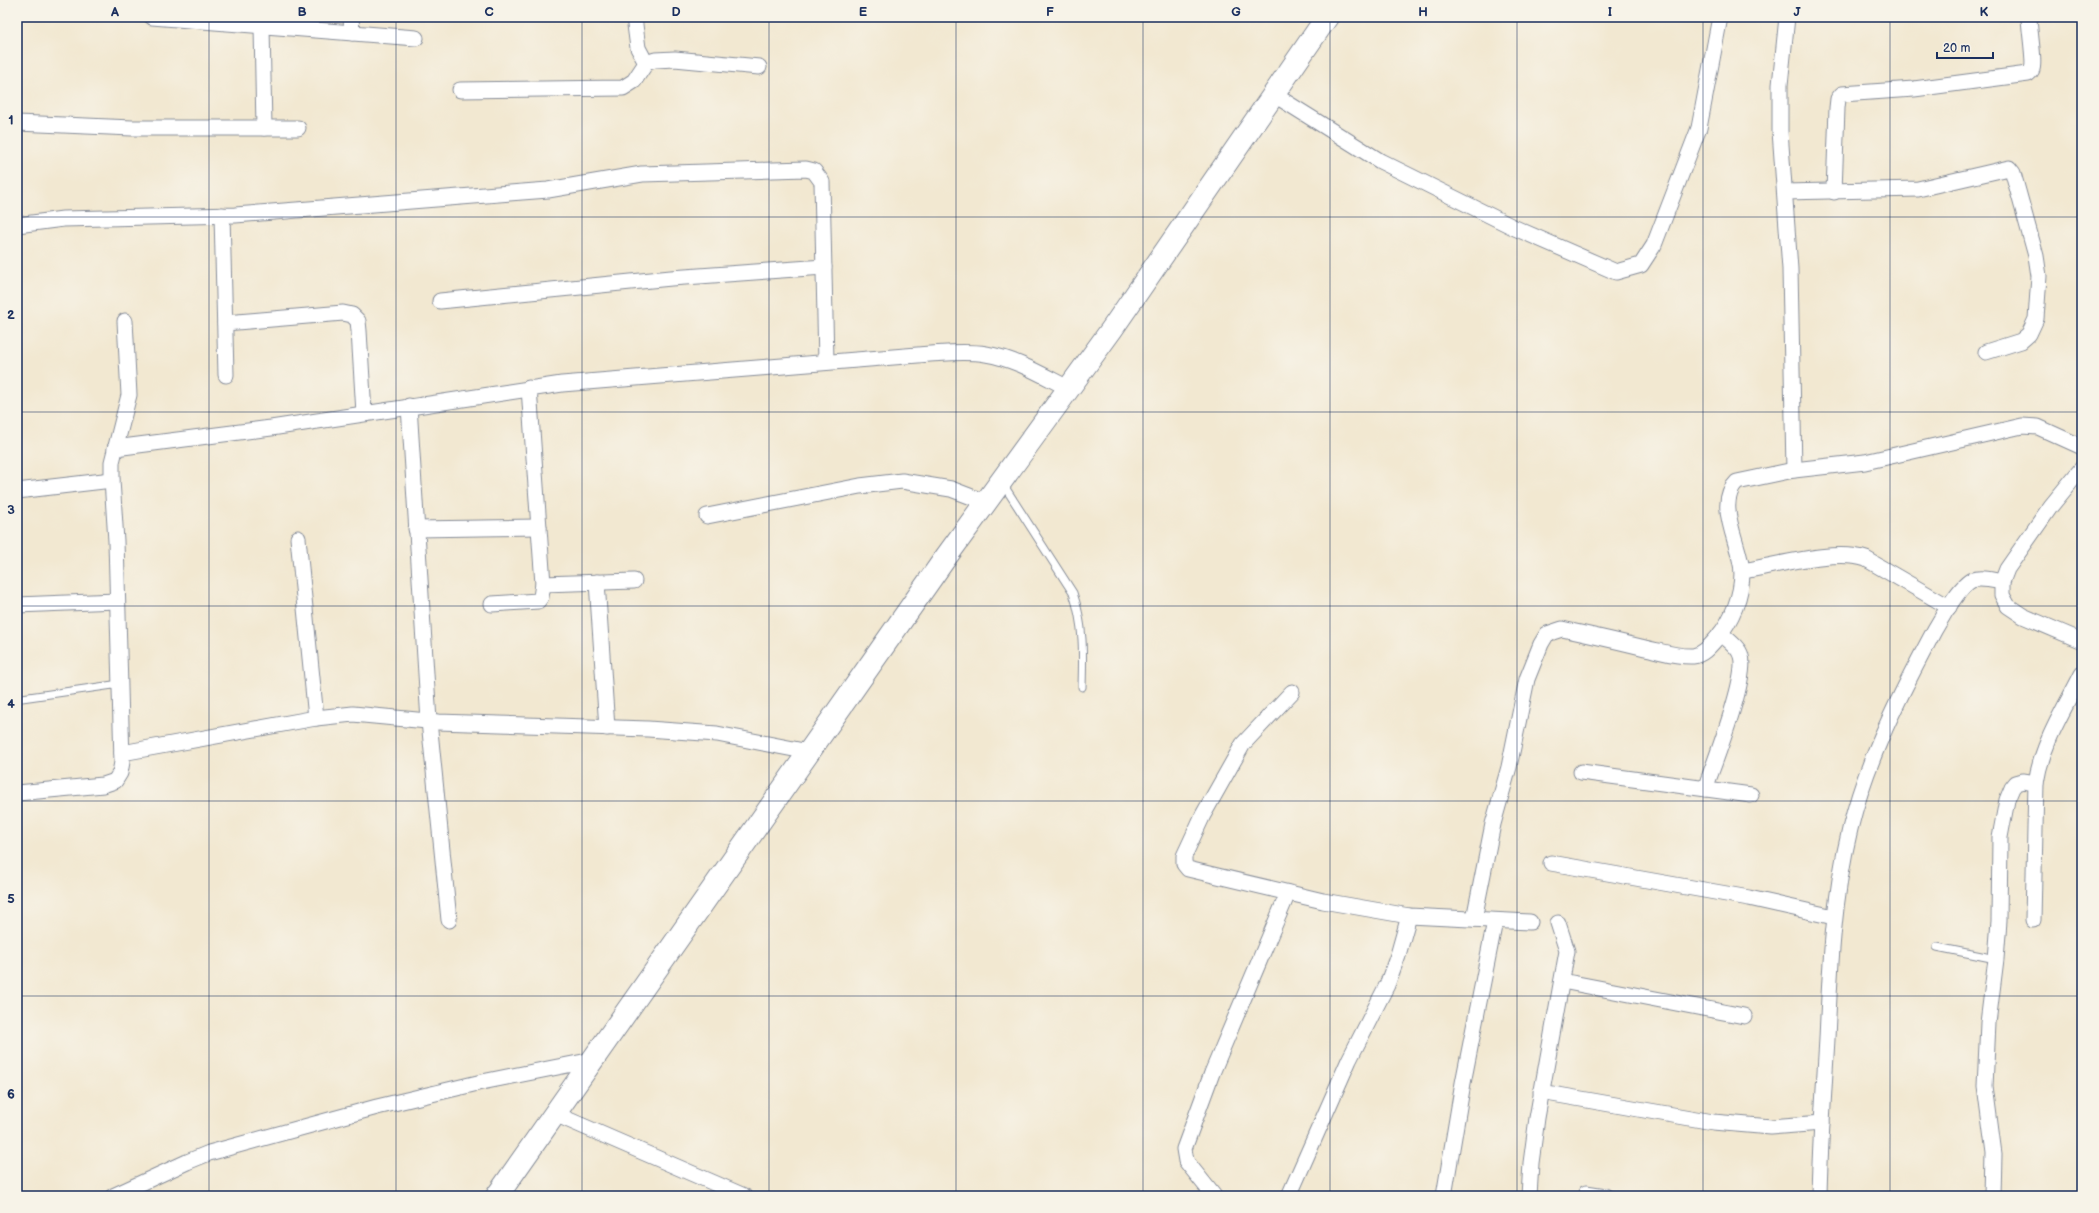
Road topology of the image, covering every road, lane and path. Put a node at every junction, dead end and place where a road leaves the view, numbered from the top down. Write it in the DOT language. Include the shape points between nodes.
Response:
graph roads {
  1 [pos="152,17"];
  2 [pos="352,17"];
  3 [pos="634,17"];
  4 [pos="1327,17"];
  5 [pos="1720,17"];
  6 [pos="1787,17"];
  7 [pos="2029,17"];
  8 [pos="262,27"];
  9 [pos="352,33"];
  10 [pos="416,38"];
  11 [pos="646,63"];
  12 [pos="759,67"];
  13 [pos="460,90"];
  14 [pos="1273,94"];
  15 [pos="17,123"];
  16 [pos="264,128"];
  17 [pos="298,128"];
  18 [pos="1785,192"];
  19 [pos="1834,192"];
  20 [pos="222,215"];
  21 [pos="17,225"];
  22 [pos="824,267"];
  23 [pos="440,301"];
  24 [pos="125,321"];
  25 [pos="225,323"];
  26 [pos="1986,352"];
  27 [pos="826,362"];
  28 [pos="226,375"];
  29 [pos="529,388"];
  30 [pos="1068,388"];
  31 [pos="409,406"];
  32 [pos="364,413"];
  33 [pos="2082,447"];
  34 [pos="115,448"];
  35 [pos="2082,468"];
  36 [pos="1794,470"];
  37 [pos="112,480"];
  38 [pos="1001,480"];
  39 [pos="17,491"];
  40 [pos="985,502"];
  41 [pos="707,516"];
  42 [pos="539,527"];
  43 [pos="416,529"];
  44 [pos="298,538"];
  45 [pos="1742,571"];
  46 [pos="634,581"];
  47 [pos="597,582"];
  48 [pos="2002,582"];
  49 [pos="543,584"];
  50 [pos="117,601"];
  51 [pos="17,604"];
  52 [pos="492,604"];
  53 [pos="1949,607"];
  54 [pos="1721,633"];
  55 [pos="2082,641"];
  56 [pos="2082,674"];
  57 [pos="120,684"];
  58 [pos="1082,687"];
  59 [pos="1292,692"];
  60 [pos="22,698"];
  61 [pos="316,718"];
  62 [pos="429,721"];
  63 [pos="607,728"];
  64 [pos="809,752"];
  65 [pos="122,753"];
  66 [pos="1581,772"];
  67 [pos="2036,783"];
  68 [pos="1705,789"];
  69 [pos="17,793"];
  70 [pos="1751,795"];
  71 [pos="1551,863"];
  72 [pos="1288,893"];
  73 [pos="1408,916"];
  74 [pos="1834,917"];
  75 [pos="449,920"];
  76 [pos="1474,920"];
  77 [pos="2033,920"];
  78 [pos="1495,921"];
  79 [pos="1530,922"];
  80 [pos="1558,923"];
  81 [pos="1937,947"];
  82 [pos="1996,959"];
  83 [pos="1562,982"];
  84 [pos="1744,1016"];
  85 [pos="593,1060"];
  86 [pos="1541,1092"];
  87 [pos="555,1114"];
  88 [pos="1822,1123"];
  89 [pos="1586,1193"];
  90 [pos="113,1196"];
  91 [pos="497,1196"];
  92 [pos="744,1196"];
  93 [pos="1214,1196"];
  94 [pos="1289,1196"];
  95 [pos="1444,1196"];
  96 [pos="1529,1196"];
  97 [pos="1605,1196"];
  98 [pos="1819,1196"];
  99 [pos="1993,1196"];
  1 -- 8 [label="street"];
  2 -- 9 [label="street"];
  3 -- 11 [label="street" via="638,48"];
  4 -- 14 [label="main road"];
  5 -- 14 [label="street" via="1699,128 1654,244 1641,265 1616,272 1515,228 1380,161"];
  6 -- 18 [label="street" via="1780,85 1780,131"];
  7 -- 19 [label="street" via="2033,62 2028,74 1914,89 1842,94 1838,99 1837,108"];
  8 -- 9 [label="street"];
  8 -- 16 [label="street"];
  9 -- 10 [label="street"];
  11 -- 12 [label="street" via="675,59"];
  11 -- 13 [label="street" via="634,81 623,88"];
  14 -- 30 [label="main road"];
  15 -- 16 [label="street" via="132,128"];
  16 -- 17 [label="street"];
  18 -- 19 [label="street"];
  18 -- 36 [label="street" via="1790,269"];
  19 -- 26 [label="street" via="1918,188 2008,168 2013,173 2036,256 2039,276 2036,319 2029,334 2021,341"];
  20 -- 21 [label="street" via="63,218"];
  20 -- 22 [label="street" via="548,190 642,174 806,169 814,171 822,182"];
  20 -- 25 [label="street"];
  22 -- 23 [label="street" via="671,278"];
  22 -- 27 [label="street"];
  24 -- 34 [label="street" via="129,395"];
  25 -- 28 [label="street"];
  25 -- 32 [label="street" via="352,314 358,321"];
  27 -- 29 [label="street"];
  27 -- 30 [label="street" via="930,354 985,354 1022,365"];
  29 -- 31 [label="street"];
  29 -- 42 [label="street"];
  30 -- 38 [label="main road"];
  31 -- 32 [label="street"];
  31 -- 43 [label="street"];
  32 -- 34 [label="street"];
  33 -- 36 [label="street" via="2038,427 2022,426 1865,462"];
  34 -- 37 [label="street"];
  35 -- 48 [label="street" via="2022,546"];
  36 -- 45 [label="street" via="1748,478 1737,482 1730,489 1729,518"];
  37 -- 39 [label="street"];
  37 -- 50 [label="street"];
  38 -- 40 [label="main road"];
  38 -- 58 [label="lane" via="1073,593 1080,613 1083,634"];
  40 -- 41 [label="street" via="951,489 902,481 860,486"];
  40 -- 64 [label="main road"];
  42 -- 43 [label="street"];
  42 -- 49 [label="street"];
  43 -- 62 [label="street"];
  44 -- 61 [label="street"];
  45 -- 53 [label="street" via="1833,556 1856,556 1866,559"];
  45 -- 54 [label="street" via="1732,618"];
  46 -- 47 [label="street"];
  47 -- 49 [label="street"];
  47 -- 63 [label="street"];
  48 -- 53 [label="street" via="1972,580 1961,588"];
  48 -- 55 [label="street" via="2002,595 2008,606 2023,616"];
  49 -- 52 [label="street" via="542,597 538,601"];
  50 -- 51 [label="street"];
  50 -- 57 [label="street"];
  53 -- 74 [label="street" via="1932,633 1908,680 1866,775 1850,828"];
  54 -- 68 [label="street" via="1741,654 1743,665 1732,709"];
  54 -- 76 [label="street" via="1702,652 1694,656 1670,654 1562,629 1547,634 1527,679 1509,767 1493,824"];
  56 -- 67 [label="street" via="2042,752"];
  57 -- 60 [label="lane"];
  57 -- 65 [label="street"];
  59 -- 72 [label="street" via="1243,744 1184,856 1184,864 1196,872"];
  61 -- 62 [label="street" via="353,714"];
  61 -- 65 [label="street"];
  62 -- 63 [label="street"];
  62 -- 75 [label="street"];
  63 -- 64 [label="street" via="717,734"];
  64 -- 85 [label="main road"];
  65 -- 69 [label="street" via="120,773 115,781 103,785"];
  66 -- 68 [label="street"];
  67 -- 77 [label="street"];
  67 -- 82 [label="street" via="2016,783 2007,800 2002,821"];
  68 -- 70 [label="street"];
  71 -- 74 [label="street" via="1749,898"];
  72 -- 73 [label="street"];
  72 -- 93 [label="street" via="1212,1073 1184,1149 1186,1161"];
  73 -- 76 [label="street"];
  73 -- 94 [label="street" via="1387,985 1349,1060"];
  74 -- 88 [label="street"];
  76 -- 78 [label="street"];
  78 -- 79 [label="street"];
  78 -- 95 [label="street"];
  80 -- 83 [label="street" via="1567,951"];
  81 -- 82 [label="lane"];
  82 -- 99 [label="street" via="1988,1023 1985,1086 1994,1154"];
  83 -- 84 [label="street"];
  83 -- 86 [label="street"];
  85 -- 87 [label="main road"];
  85 -- 90 [label="street" via="482,1082 377,1107 216,1152 187,1162"];
  86 -- 88 [label="street" via="1713,1122 1771,1126"];
  86 -- 96 [label="street"];
  87 -- 91 [label="main road"];
  87 -- 92 [label="street"];
  88 -- 98 [label="street"];
  89 -- 97 [label="street"];
}
